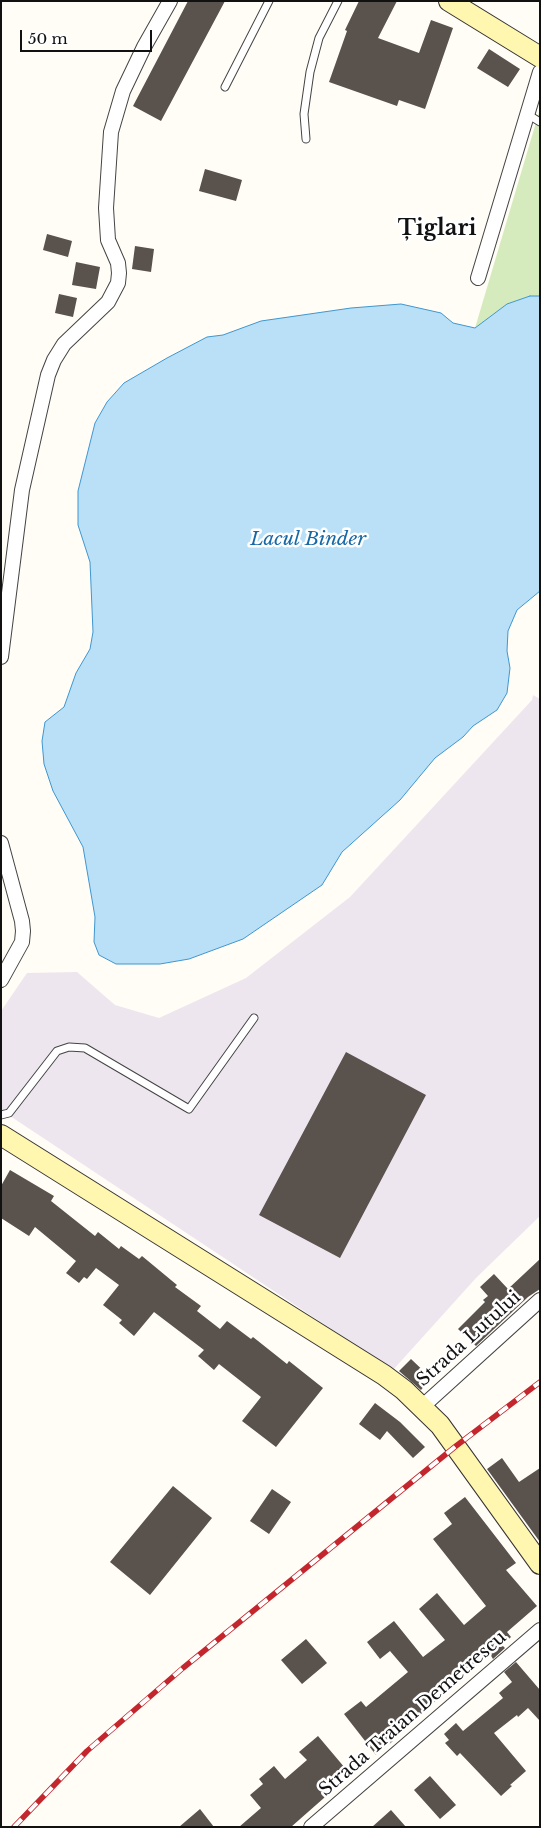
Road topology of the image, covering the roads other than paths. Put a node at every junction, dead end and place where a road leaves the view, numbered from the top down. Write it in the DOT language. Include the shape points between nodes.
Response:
graph roads {
  1 [pos="170,1"];
  2 [pos="269,1"];
  3 [pos="338,1"];
  4 [pos="449,1"];
  5 [pos="540,57"];
  6 [pos="540,72"];
  7 [pos="225,87"];
  8 [pos="527,114"];
  9 [pos="540,122"];
  10 [pos="306,139"];
  11 [pos="478,278"];
  12 [pos="1,657"];
  13 [pos="1,843"];
  14 [pos="1,980"];
  15 [pos="254,1018"];
  16 [pos="1,1116"];
  17 [pos="1,1135"];
  18 [pos="540,1300"];
  19 [pos="422,1406"];
  20 [pos="540,1564"];
  21 [pos="540,1630"];
  22 [pos="311,1827"];
  1 -- 12 [label="street" via="123,91 110,132 106,208 108,240 118,263 118,283 108,302 64,344 48,375 22,490"];
  2 -- 7 [label="lane"];
  3 -- 10 [label="lane" via="319,38 310,72 304,114"];
  4 -- 5 [label="street"];
  6 -- 8 [label="street"];
  8 -- 9 [label="lane"];
  8 -- 11 [label="street"];
  13 -- 14 [label="street" via="23,931 22,942"];
  15 -- 16 [label="lane" via="189,1109 85,1048 69,1047 57,1051 9,1113"];
  17 -- 19 [label="street" via="384,1375"];
  18 -- 19 [label="street, Strada Lutului"];
  19 -- 20 [label="street" via="456,1446"];
  21 -- 22 [label="street, Strada Traian Demetrescu"];
}
